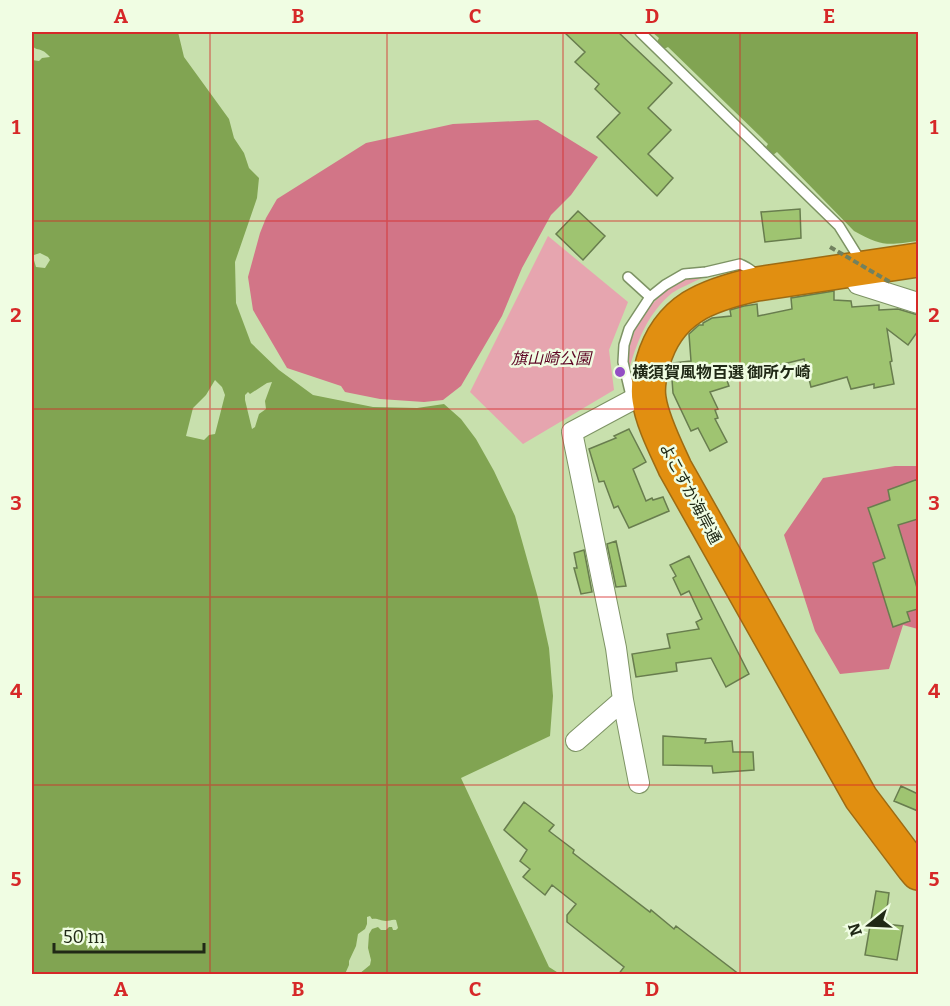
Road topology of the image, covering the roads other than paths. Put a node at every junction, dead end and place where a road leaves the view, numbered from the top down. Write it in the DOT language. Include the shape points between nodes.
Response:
graph roads {
  1 [pos="640,32"];
  2 [pos="918,260"];
  3 [pos="859,267"];
  4 [pos="628,278"];
  5 [pos="757,284"];
  6 [pos="650,297"];
  7 [pos="918,303"];
  8 [pos="640,399"];
  9 [pos="623,700"];
  10 [pos="576,741"];
  11 [pos="639,783"];
  12 [pos="918,873"];
  1 -- 3 [label="lane" via="839,226 861,259"];
  2 -- 3 [label="highway, よこすか海岸通"];
  3 -- 5 [label="highway, よこすか海岸通"];
  3 -- 7 [label="street" via="858,284"];
  4 -- 6 [label="lane"];
  5 -- 6 [label="lane" via="750,269 740,264 684,274"];
  5 -- 8 [label="highway, よこすか海岸通" via="709,297 677,319 657,346"];
  6 -- 8 [label="lane" via="629,329 624,345 623,362"];
  8 -- 9 [label="street" via="572,432"];
  8 -- 12 [label="highway, よこすか海岸通" via="861,798"];
  9 -- 10 [label="street"];
  9 -- 11 [label="street"];
}
